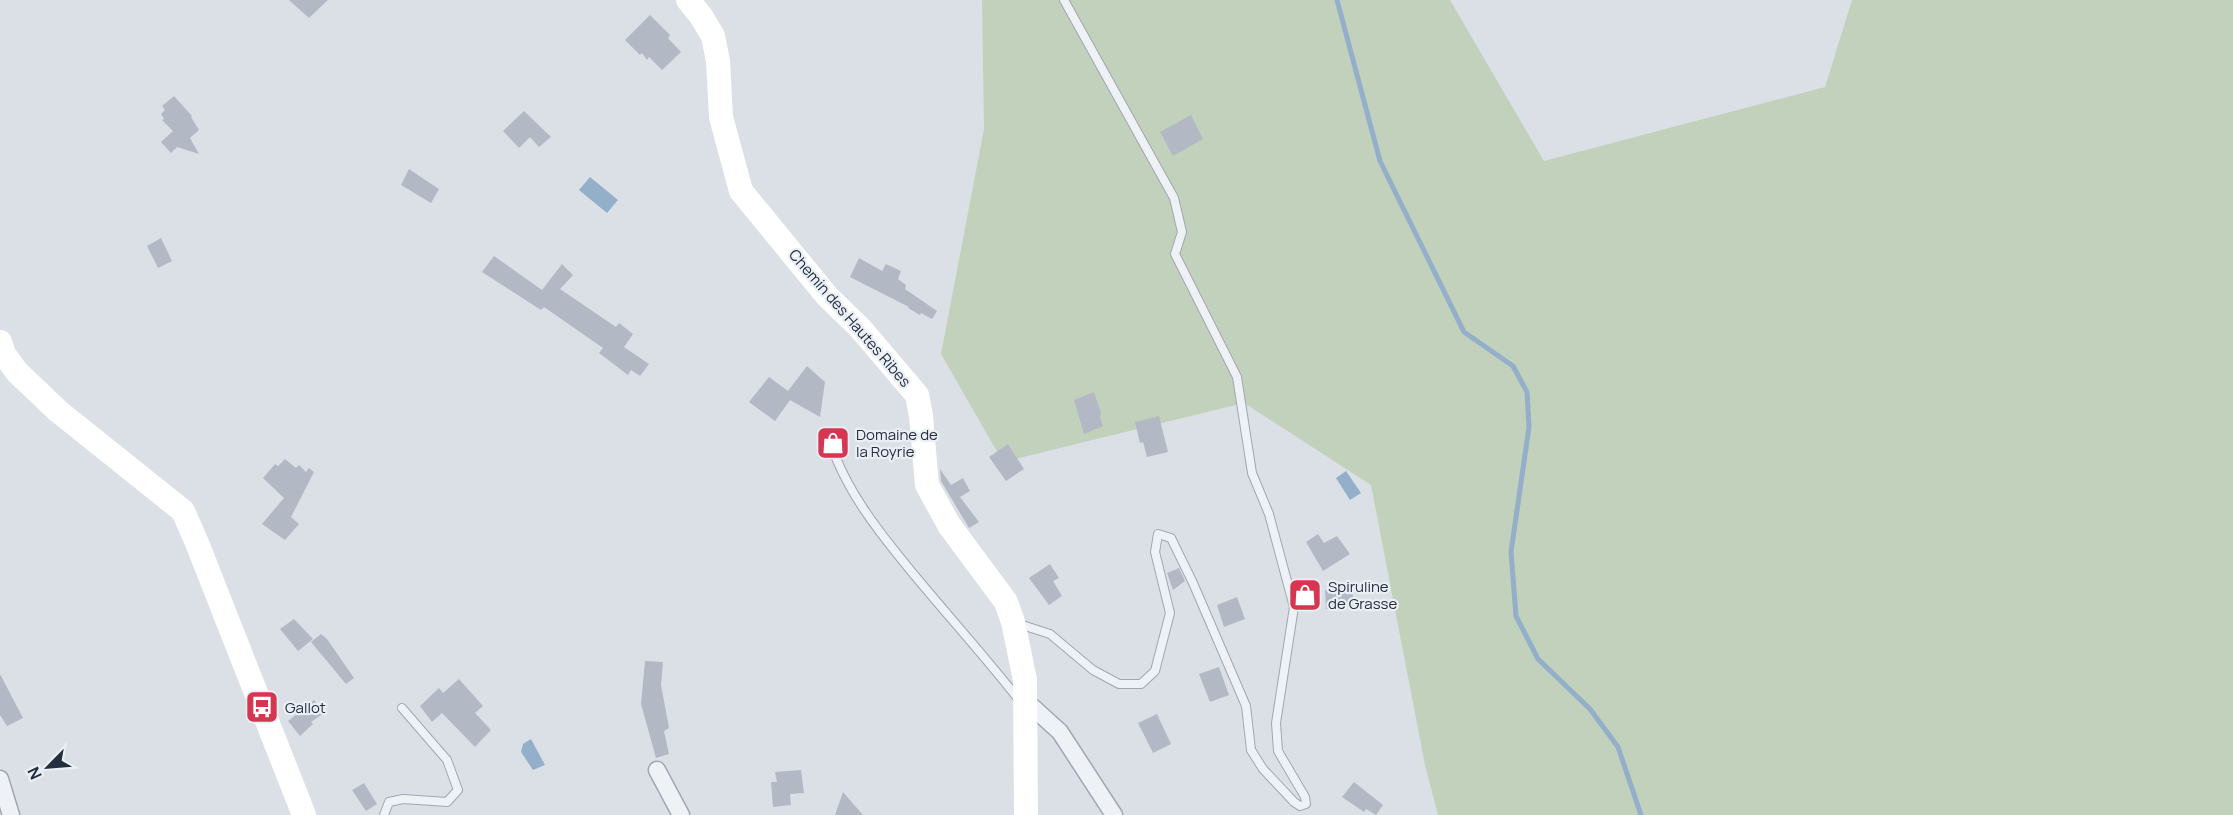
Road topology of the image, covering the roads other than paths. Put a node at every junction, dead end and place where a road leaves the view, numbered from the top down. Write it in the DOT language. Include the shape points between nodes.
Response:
graph roads {
  1 [pos="688,0"];
  2 [pos="1064,0"];
  3 [pos="0,342"];
  4 [pos="836,458"];
  5 [pos="1013,621"];
  6 [pos="1027,706"];
  7 [pos="402,708"];
  8 [pos="657,770"];
  9 [pos="0,779"];
  10 [pos="11,815"];
  11 [pos="304,815"];
  12 [pos="384,815"];
  13 [pos="681,815"];
  14 [pos="1026,815"];
  15 [pos="1114,815"];
  1 -- 5 [label="street, Chemin des Hautes Ribes" via="713,36 722,117 741,191 827,296 917,395 927,485 949,525 1005,602"];
  2 -- 5 [label="lane" via="1174,198 1182,232 1175,254 1236,377 1252,473 1269,514 1294,607 1276,723 1278,751 1306,804 1294,802 1251,750 1246,706 1171,538 1158,534 1155,552 1170,613 1155,671 1141,684 1119,684 1093,670 1050,634"];
  3 -- 11 [label="street" via="17,372 58,411 183,511"];
  4 -- 6 [label="lane" via="869,518 935,602"];
  5 -- 6 [label="street, Chemin des Hautes Ribes"];
  6 -- 14 [label="street, Chemin des Hautes Ribes"];
  6 -- 15 [label="street" via="1060,732"];
  7 -- 12 [label="lane" via="447,760 458,790 447,802 389,802"];
  8 -- 13 [label="street"];
  9 -- 10 [label="street"];
}
